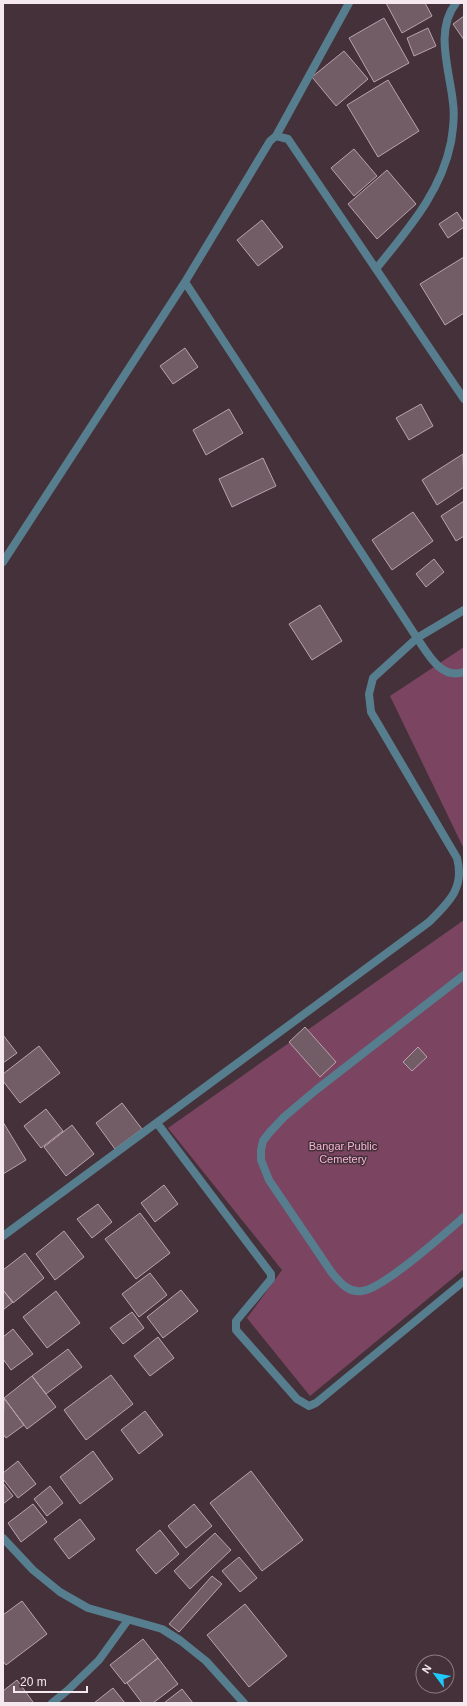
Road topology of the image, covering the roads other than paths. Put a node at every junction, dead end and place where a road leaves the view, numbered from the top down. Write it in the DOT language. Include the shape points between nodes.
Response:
graph roads {
  1 [pos="349,3"];
  2 [pos="456,3"];
  3 [pos="276,136"];
  4 [pos="376,269"];
  5 [pos="185,282"];
  6 [pos="464,399"];
  7 [pos="3,562"];
  8 [pos="464,610"];
  9 [pos="417,638"];
  10 [pos="464,672"];
  11 [pos="464,975"];
  12 [pos="157,1123"];
  13 [pos="464,1217"];
  14 [pos="3,1236"];
  15 [pos="464,1281"];
  16 [pos="3,1538"];
  17 [pos="128,1620"];
  18 [pos="52,1703"];
  19 [pos="244,1703"];
  1 -- 3 [label="street"];
  2 -- 4 [label="street" via="445,25 444,37 453,105 451,138 444,169 419,215"];
  3 -- 4 [label="street" via="288,139"];
  3 -- 5 [label="street" via="270,141"];
  4 -- 6 [label="street"];
  5 -- 7 [label="street"];
  5 -- 9 [label="street"];
  8 -- 9 [label="street"];
  9 -- 10 [label="street" via="437,665 446,672"];
  9 -- 12 [label="street" via="373,678 369,704 457,858 460,882 447,904 429,922"];
  11 -- 13 [label="street" via="284,1117 269,1133 261,1150 261,1160 269,1180 332,1273 342,1285 353,1291 375,1287"];
  12 -- 14 [label="street"];
  12 -- 15 [label="street" via="271,1274 271,1279 236,1320 236,1330 297,1399 309,1406 316,1403"];
  16 -- 17 [label="street" via="33,1570 60,1592 88,1608"];
  17 -- 18 [label="street" via="99,1660"];
  17 -- 19 [label="street" via="162,1629 181,1641 206,1661"];
}
